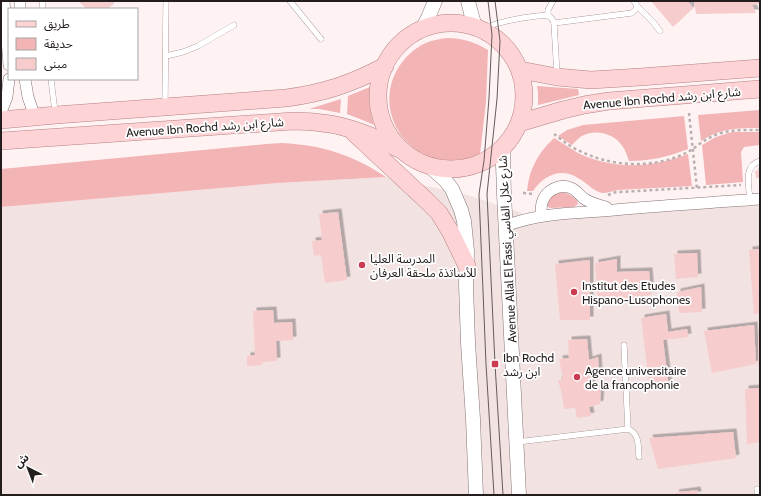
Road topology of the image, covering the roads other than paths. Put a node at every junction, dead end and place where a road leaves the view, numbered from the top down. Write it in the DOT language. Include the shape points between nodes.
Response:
graph roads {
  1 [pos="4,1"];
  2 [pos="166,1"];
  3 [pos="290,1"];
  4 [pos="435,1"];
  5 [pos="468,1"];
  6 [pos="553,1"];
  7 [pos="635,4"];
  8 [pos="548,16"];
  9 [pos="234,24"];
  10 [pos="554,24"];
  11 [pos="478,28"];
  12 [pos="422,29"];
  13 [pos="660,31"];
  14 [pos="321,39"];
  15 [pos="8,53"];
  16 [pos="166,56"];
  17 [pos="385,66"];
  18 [pos="760,68"];
  19 [pos="520,70"];
  20 [pos="557,77"];
  21 [pos="9,80"];
  22 [pos="25,80"];
  23 [pos="51,80"];
  24 [pos="760,89"];
  25 [pos="165,107"];
  26 [pos="1,112"];
  27 [pos="56,115"];
  28 [pos="35,117"];
  29 [pos="1,120"];
  30 [pos="519,123"];
  31 [pos="348,128"];
  32 [pos="1,141"];
  33 [pos="503,147"];
  34 [pos="404,151"];
  35 [pos="760,161"];
  36 [pos="428,165"];
  37 [pos="755,199"];
  38 [pos="623,209"];
  39 [pos="541,216"];
  40 [pos="505,226"];
  41 [pos="467,266"];
  42 [pos="624,345"];
  43 [pos="628,429"];
  44 [pos="516,442"];
  45 [pos="639,458"];
  46 [pos="476,495"];
  47 [pos="519,495"];
  1 -- 15 [label="street"];
  2 -- 16 [label="lane"];
  3 -- 14 [label="lane"];
  4 -- 12 [label="street"];
  5 -- 11 [label="street"];
  6 -- 8 [label="lane"];
  7 -- 10 [label="lane" via="636,10 632,13"];
  7 -- 13 [label="lane"];
  8 -- 10 [label="lane"];
  8 -- 11 [label="lane" via="528,17"];
  9 -- 16 [label="lane" via="198,46"];
  10 -- 20 [label="lane"];
  11 -- 12 [label="main road" via="448,23"];
  11 -- 19 [label="main road" via="492,35 508,49"];
  12 -- 17 [label="main road" via="400,44"];
  16 -- 25 [label="lane"];
  17 -- 25 [label="main road, Avenue Ibn Rochd شارع ابن رشد" via="356,81 305,96"];
  17 -- 34 [label="main road" via="379,88 380,112 389,133"];
  18 -- 20 [label="main road, Avenue Ibn Rochd شارع ابن رشد" via="598,80"];
  19 -- 20 [label="main road, Avenue Ibn Rochd شارع ابن رشد"];
  19 -- 30 [label="main road" via="524,97"];
  21 -- 26 [label="street"];
  22 -- 28 [label="street"];
  23 -- 27 [label="lane"];
  24 -- 30 [label="main road, Avenue Ibn Rochd شارع ابن رشد" via="609,101 563,110"];
  25 -- 27 [label="main road, Avenue Ibn Rochd شارع ابن رشد"];
  27 -- 28 [label="main road, Avenue Ibn Rochd شارع ابن رشد"];
  28 -- 29 [label="main road, Avenue Ibn Rochd شارع ابن رشد"];
  30 -- 33 [label="main road"];
  31 -- 32 [label="main road, Avenue Ibn Rochd شارع ابن رشد" via="308,121 277,121"];
  31 -- 34 [label="main road, Avenue Ibn Rochd شارع ابن رشد"];
  31 -- 41 [label="main road" via="439,213"];
  33 -- 36 [label="main road" via="484,161 462,168 450,169"];
  33 -- 40 [label="street, Avenue Allal El Fassi شارع علال الفاسي"];
  34 -- 36 [label="main road"];
  35 -- 37 [label="lane" via="755,163 748,173"];
  36 -- 41 [label="street" via="452,189 461,210 467,241"];
  37 -- 38 [label="street"];
  38 -- 39 [label="street"];
  38 -- 39 [label="street" via="592,203 573,188 562,186 546,194"];
  39 -- 40 [label="street"];
  40 -- 44 [label="street, Avenue Allal El Fassi شارع علال الفاسي"];
  41 -- 46 [label="street" via="468,343"];
  42 -- 43 [label="lane"];
  43 -- 44 [label="lane"];
  43 -- 45 [label="lane" via="637,437"];
  44 -- 47 [label="street, Avenue Allal El Fassi شارع علال الفاسي"];
}
